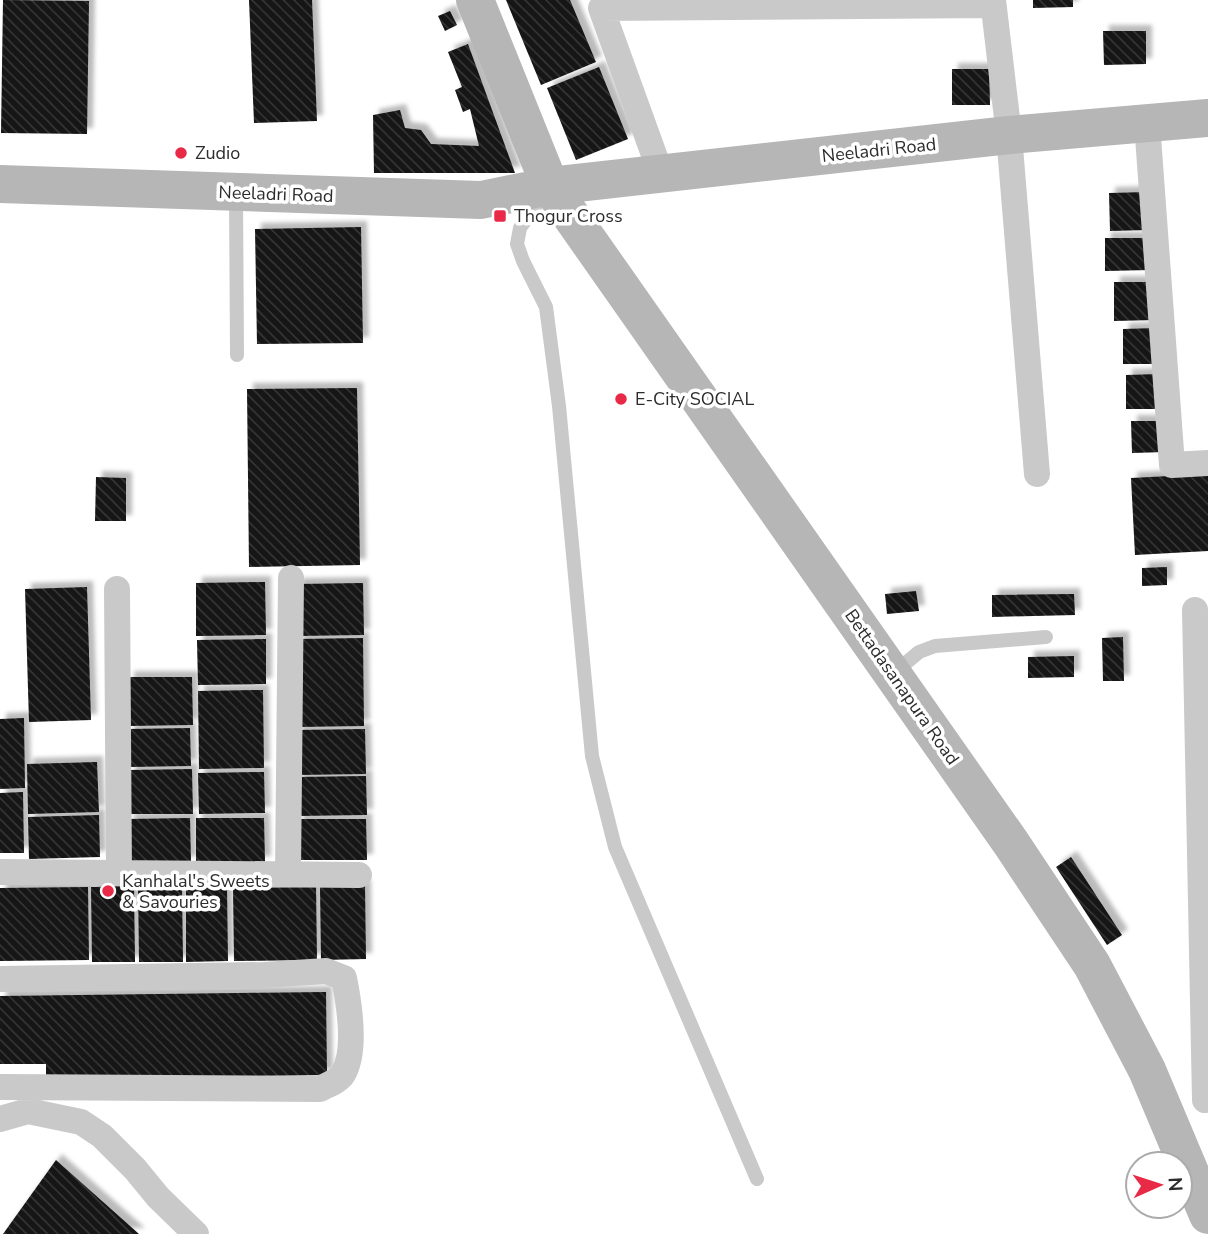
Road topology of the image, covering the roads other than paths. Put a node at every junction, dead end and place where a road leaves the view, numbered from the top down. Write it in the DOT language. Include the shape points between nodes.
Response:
graph roads {
  1 [pos="475,0"];
  2 [pos="993,3"];
  3 [pos="1208,118"];
  4 [pos="1147,123"];
  5 [pos="1009,135"];
  6 [pos="661,174"];
  7 [pos="0,184"];
  8 [pos="550,186"];
  9 [pos="236,192"];
  10 [pos="237,355"];
  11 [pos="1208,463"];
  12 [pos="1037,474"];
  13 [pos="291,578"];
  14 [pos="117,589"];
  15 [pos="1195,610"];
  16 [pos="1046,637"];
  17 [pos="892,674"];
  18 [pos="1203,754"];
  19 [pos="1204,856"];
  20 [pos="0,873"];
  21 [pos="119,873"];
  22 [pos="288,873"];
  23 [pos="359,875"];
  24 [pos="0,979"];
  25 [pos="1205,981"];
  26 [pos="0,1087"];
  27 [pos="1159,1100"];
  28 [pos="1206,1100"];
  29 [pos="0,1119"];
  30 [pos="757,1179"];
  31 [pos="1208,1215"];
  32 [pos="196,1234"];
  1 -- 8 [label="street"];
  2 -- 5 [label="street"];
  2 -- 6 [label="street" via="601,8"];
  3 -- 4 [label="street, Neeladri Road"];
  4 -- 5 [label="street, Neeladri Road"];
  4 -- 11 [label="street" via="1171,465"];
  5 -- 6 [label="street, Neeladri Road"];
  5 -- 12 [label="street"];
  6 -- 8 [label="street, Neeladri Road"];
  7 -- 9 [label="street, Neeladri Road"];
  8 -- 9 [label="street, Neeladri Road" via="481,200"];
  8 -- 17 [label="street, Bettadasanapura Road"];
  8 -- 30 [label="lane" via="520,228 517,244 546,307 592,756 615,846"];
  9 -- 10 [label="lane"];
  13 -- 22 [label="street"];
  14 -- 21 [label="street"];
  15 -- 18 [label="street"];
  16 -- 17 [label="lane" via="934,646"];
  17 -- 27 [label="street, Bettadasanapura Road" via="1092,965"];
  18 -- 19 [label="street"];
  19 -- 25 [label="street"];
  20 -- 21 [label="street"];
  21 -- 22 [label="street"];
  22 -- 23 [label="street"];
  24 -- 26 [label="street" via="327,971 344,978 350,1007 349,1059 342,1076 320,1089"];
  25 -- 28 [label="street"];
  27 -- 28 [label="street"];
  27 -- 31 [label="street, Bettadasanapura Road"];
  29 -- 32 [label="street" via="28,1111 81,1122 102,1136"];
}
